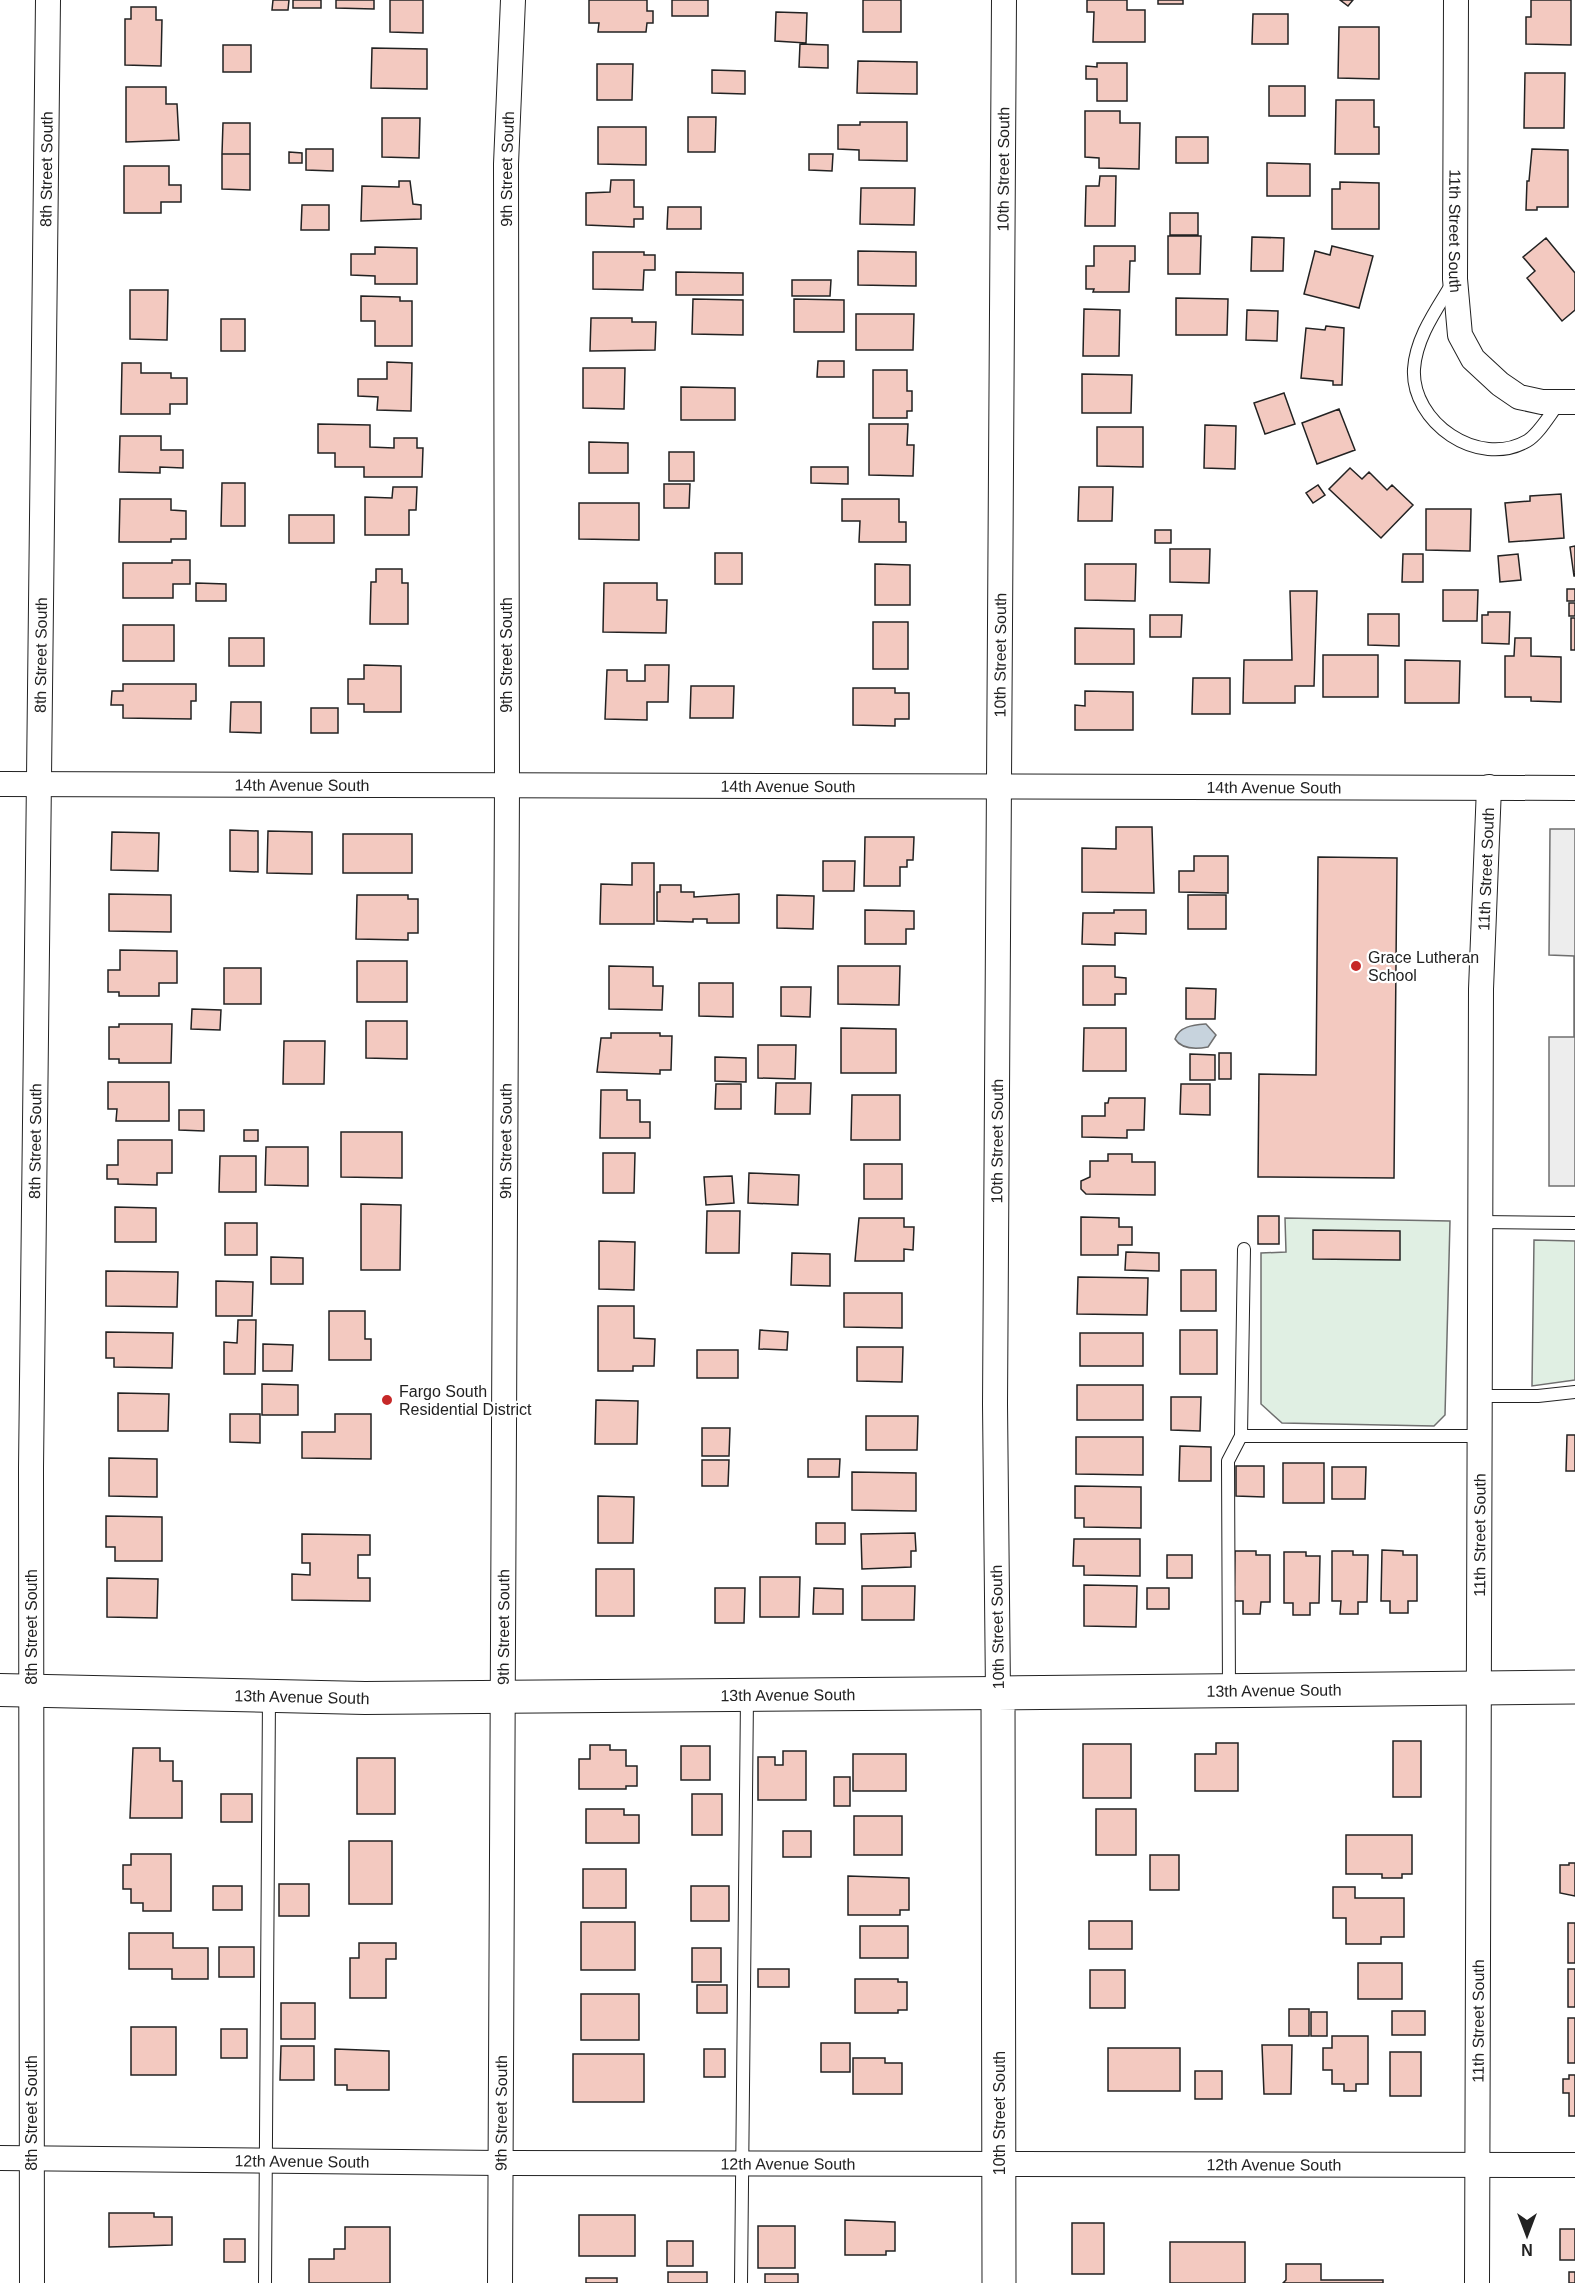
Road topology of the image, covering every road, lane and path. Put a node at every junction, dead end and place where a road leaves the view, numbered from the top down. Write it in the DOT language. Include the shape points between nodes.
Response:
graph roads {
  1 [pos="48,0"];
  2 [pos="513,0"];
  3 [pos="1004,0"];
  4 [pos="1456,0"];
  5 [pos="1455,279"];
  6 [pos="1567,402"];
  7 [pos="0,784"];
  8 [pos="40,785"];
  9 [pos="507,786"];
  10 [pos="1001,786"];
  11 [pos="1489,787"];
  12 [pos="1575,788"];
  13 [pos="1480,1222"];
  14 [pos="1575,1223"];
  15 [pos="1244,1249"];
  16 [pos="1575,1392"];
  17 [pos="1481,1396"];
  18 [pos="1241,1436"];
  19 [pos="1480,1436"];
  20 [pos="1575,1687"];
  21 [pos="1479,1688"];
  22 [pos="0,1690"];
  23 [pos="31,1691"];
  24 [pos="1229,1691"];
  25 [pos="998,1693"];
  26 [pos="747,1695"];
  27 [pos="269,1696"];
  28 [pos="502,1697"];
  29 [pos="0,2158"];
  30 [pos="31,2158"];
  31 [pos="266,2160"];
  32 [pos="743,2162"];
  33 [pos="999,2162"];
  34 [pos="500,2163"];
  35 [pos="1477,2164"];
  36 [pos="1575,2165"];
  37 [pos="32,2283"];
  38 [pos="265,2283"];
  39 [pos="500,2283"];
  40 [pos="741,2283"];
  41 [pos="999,2283"];
  42 [pos="1476,2283"];
  1 -- 8 [label="street, 8th Street South"];
  2 -- 9 [label="street, 9th Street South" via="506,164"];
  3 -- 10 [label="street, 10th Street South"];
  4 -- 5 [label="street, 11th Street South"];
  5 -- 6 [label="street, 11th Street South" via="1460,334 1473,359 1519,397"];
  5 -- 6 [label="lane" via="1419,342 1414,369 1423,410 1442,429 1489,450 1528,441"];
  7 -- 8 [label="street, 14th Avenue South"];
  8 -- 9 [label="street, 14th Avenue South"];
  8 -- 23 [label="street, 8th Street South"];
  9 -- 10 [label="street, 14th Avenue South"];
  9 -- 28 [label="street, 9th Street South"];
  10 -- 11 [label="street, 14th Avenue South"];
  10 -- 25 [label="street, 10th Street South" via="995,1392"];
  11 -- 12 [label="street, 14th Avenue South"];
  11 -- 13 [label="street, 11th Street South" via="1481,989"];
  13 -- 14 [label="lane"];
  13 -- 17 [label="street, 11th Street South"];
  15 -- 18 [label="lane"];
  16 -- 17 [label="lane"];
  17 -- 19 [label="street, 11th Street South"];
  18 -- 19 [label="lane"];
  18 -- 24 [label="lane" via="1228,1461"];
  19 -- 21 [label="street, 11th Street South"];
  20 -- 21 [label="main road, 13th Avenue South"];
  21 -- 24 [label="main road, 13th Avenue South"];
  21 -- 35 [label="street, 11th Street South"];
  22 -- 23 [label="street, 13th Avenue South"];
  23 -- 27 [label="street, 13th Avenue South"];
  23 -- 30 [label="street, 8th Street South"];
  24 -- 25 [label="main road, 13th Avenue South"];
  25 -- 26 [label="street, 13th Avenue South"];
  25 -- 33 [label="main road, 10th Street South"];
  26 -- 28 [label="street, 13th Avenue South"];
  26 -- 32 [label="lane"];
  27 -- 28 [label="street, 13th Avenue South"];
  27 -- 31 [label="lane"];
  28 -- 34 [label="street, 9th Street South"];
  29 -- 30 [label="street, 12th Avenue South"];
  30 -- 31 [label="street, 12th Avenue South"];
  30 -- 37 [label="street, 8th Street South"];
  31 -- 34 [label="street, 12th Avenue South"];
  31 -- 38 [label="lane"];
  32 -- 33 [label="street, 12th Avenue South"];
  32 -- 34 [label="street, 12th Avenue South"];
  32 -- 40 [label="lane"];
  33 -- 35 [label="street, 12th Avenue South"];
  33 -- 41 [label="main road, 10th Street South"];
  34 -- 39 [label="street, 9th Street South"];
  35 -- 36 [label="street, 12th Avenue South"];
  35 -- 42 [label="street, 11th Street South"];
}
